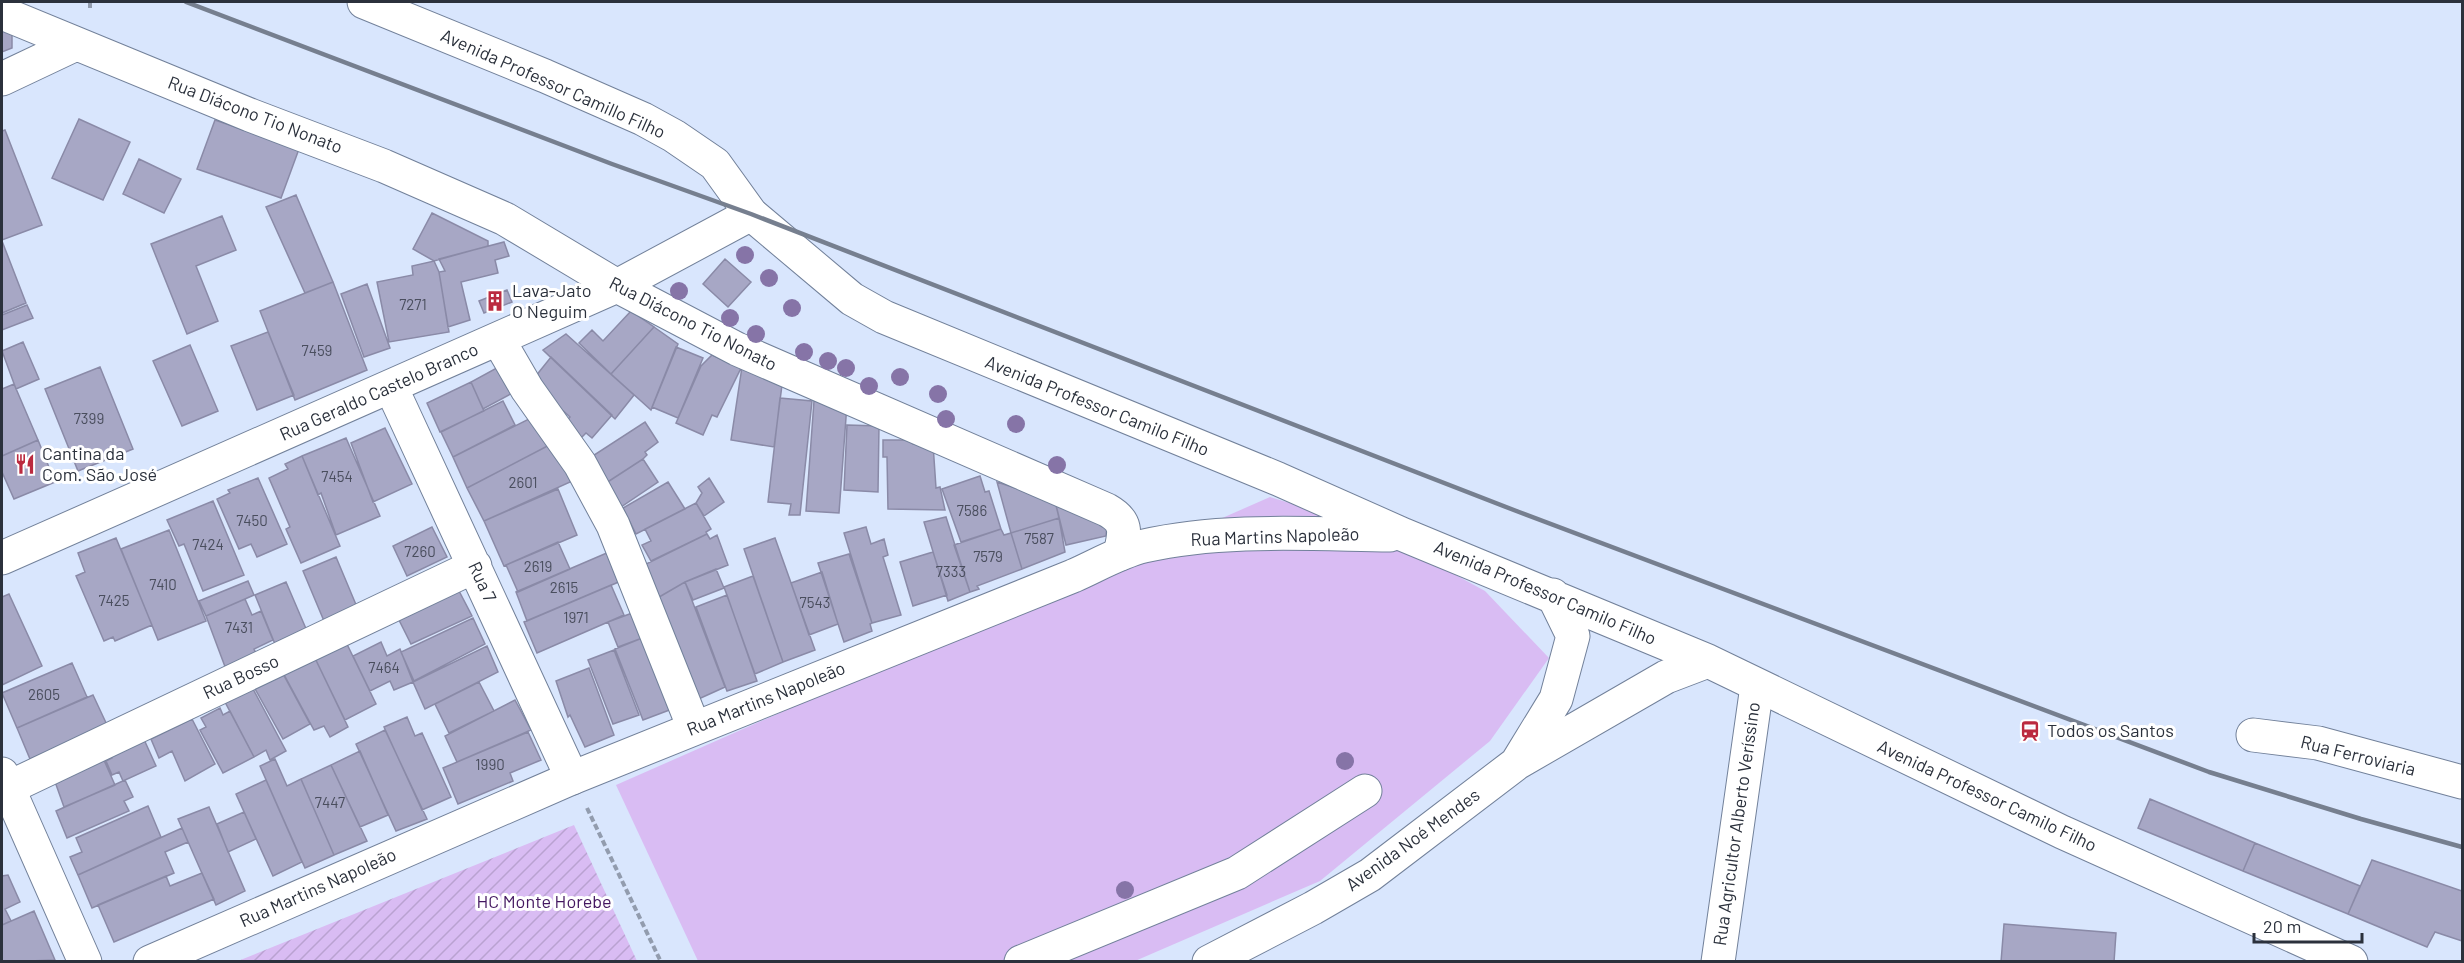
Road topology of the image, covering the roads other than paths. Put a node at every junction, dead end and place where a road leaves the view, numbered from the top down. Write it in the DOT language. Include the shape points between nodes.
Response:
graph roads {
  1 [pos="364,2"];
  2 [pos="2,13"];
  3 [pos="76,44"];
  4 [pos="2,79"];
  5 [pos="750,214"];
  6 [pos="617,286"];
  7 [pos="498,339"];
  8 [pos="391,387"];
  9 [pos="1404,535"];
  10 [pos="1120,554"];
  11 [pos="2,558"];
  12 [pos="475,566"];
  13 [pos="1553,595"];
  14 [pos="1708,661"];
  15 [pos="1757,686"];
  16 [pos="694,728"];
  17 [pos="2253,735"];
  18 [pos="1517,763"];
  19 [pos="572,778"];
  20 [pos="5,781"];
  21 [pos="2463,782"];
  22 [pos="1365,791"];
  23 [pos="85,962"];
  24 [pos="150,962"];
  25 [pos="1021,962"];
  26 [pos="1209,962"];
  27 [pos="1718,962"];
  28 [pos="2351,962"];
  1 -- 5 [label="main road, Avenida Professor Camillo Filho" via="643,119 715,164"];
  2 -- 3 [label="main road, Rua Diácono Tio Nonato"];
  3 -- 4 [label="main road"];
  3 -- 6 [label="main road, Rua Diácono Tio Nonato" via="384,166 495,215"];
  5 -- 6 [label="main road, Rua Geraldo Castelo Branco"];
  5 -- 9 [label="main road, Avenida Professor Camilo Filho" via="852,299 884,317"];
  6 -- 7 [label="main road, Rua Geraldo Castelo Branco"];
  6 -- 10 [label="main road, Rua Diácono Tio Nonato" via="737,350 1107,510 1126,529"];
  7 -- 8 [label="main road, Rua Geraldo Castelo Branco"];
  7 -- 16 [label="main road" via="527,389 580,464 613,525"];
  8 -- 11 [label="main road, Rua Geraldo Castelo Branco"];
  8 -- 12 [label="main road, Rua 7"];
  9 -- 10 [label="main road, Rua Martins Napoleão" via="1280,533 1201,538 1144,546"];
  9 -- 13 [label="main road, Avenida Professor Camilo Filho"];
  10 -- 16 [label="main road, Rua Martins Napoleão"];
  12 -- 19 [label="main road, Rua 7"];
  12 -- 20 [label="main road, Rua Bosso"];
  13 -- 14 [label="main road, Avenida Professor Camilo Filho"];
  13 -- 18 [label="main road" via="1573,636 1556,699"];
  14 -- 15 [label="main road, Avenida Professor Camilo Filho"];
  14 -- 18 [label="main road" via="1666,677"];
  15 -- 27 [label="main road, Rua Agricultor Alberto Veríssino"];
  15 -- 28 [label="main road, Avenida Professor Camilo Filho" via="2062,832"];
  16 -- 19 [label="main road, Rua Martins Napoleão"];
  17 -- 21 [label="main road, Rua Ferroviaria" via="2318,743"];
  18 -- 26 [label="main road, Avenida Noé Mendes" via="1370,875"];
  19 -- 24 [label="main road, Rua Martins Napoleão"];
  20 -- 23 [label="main road"];
  22 -- 25 [label="main road" via="1237,873"];
}
